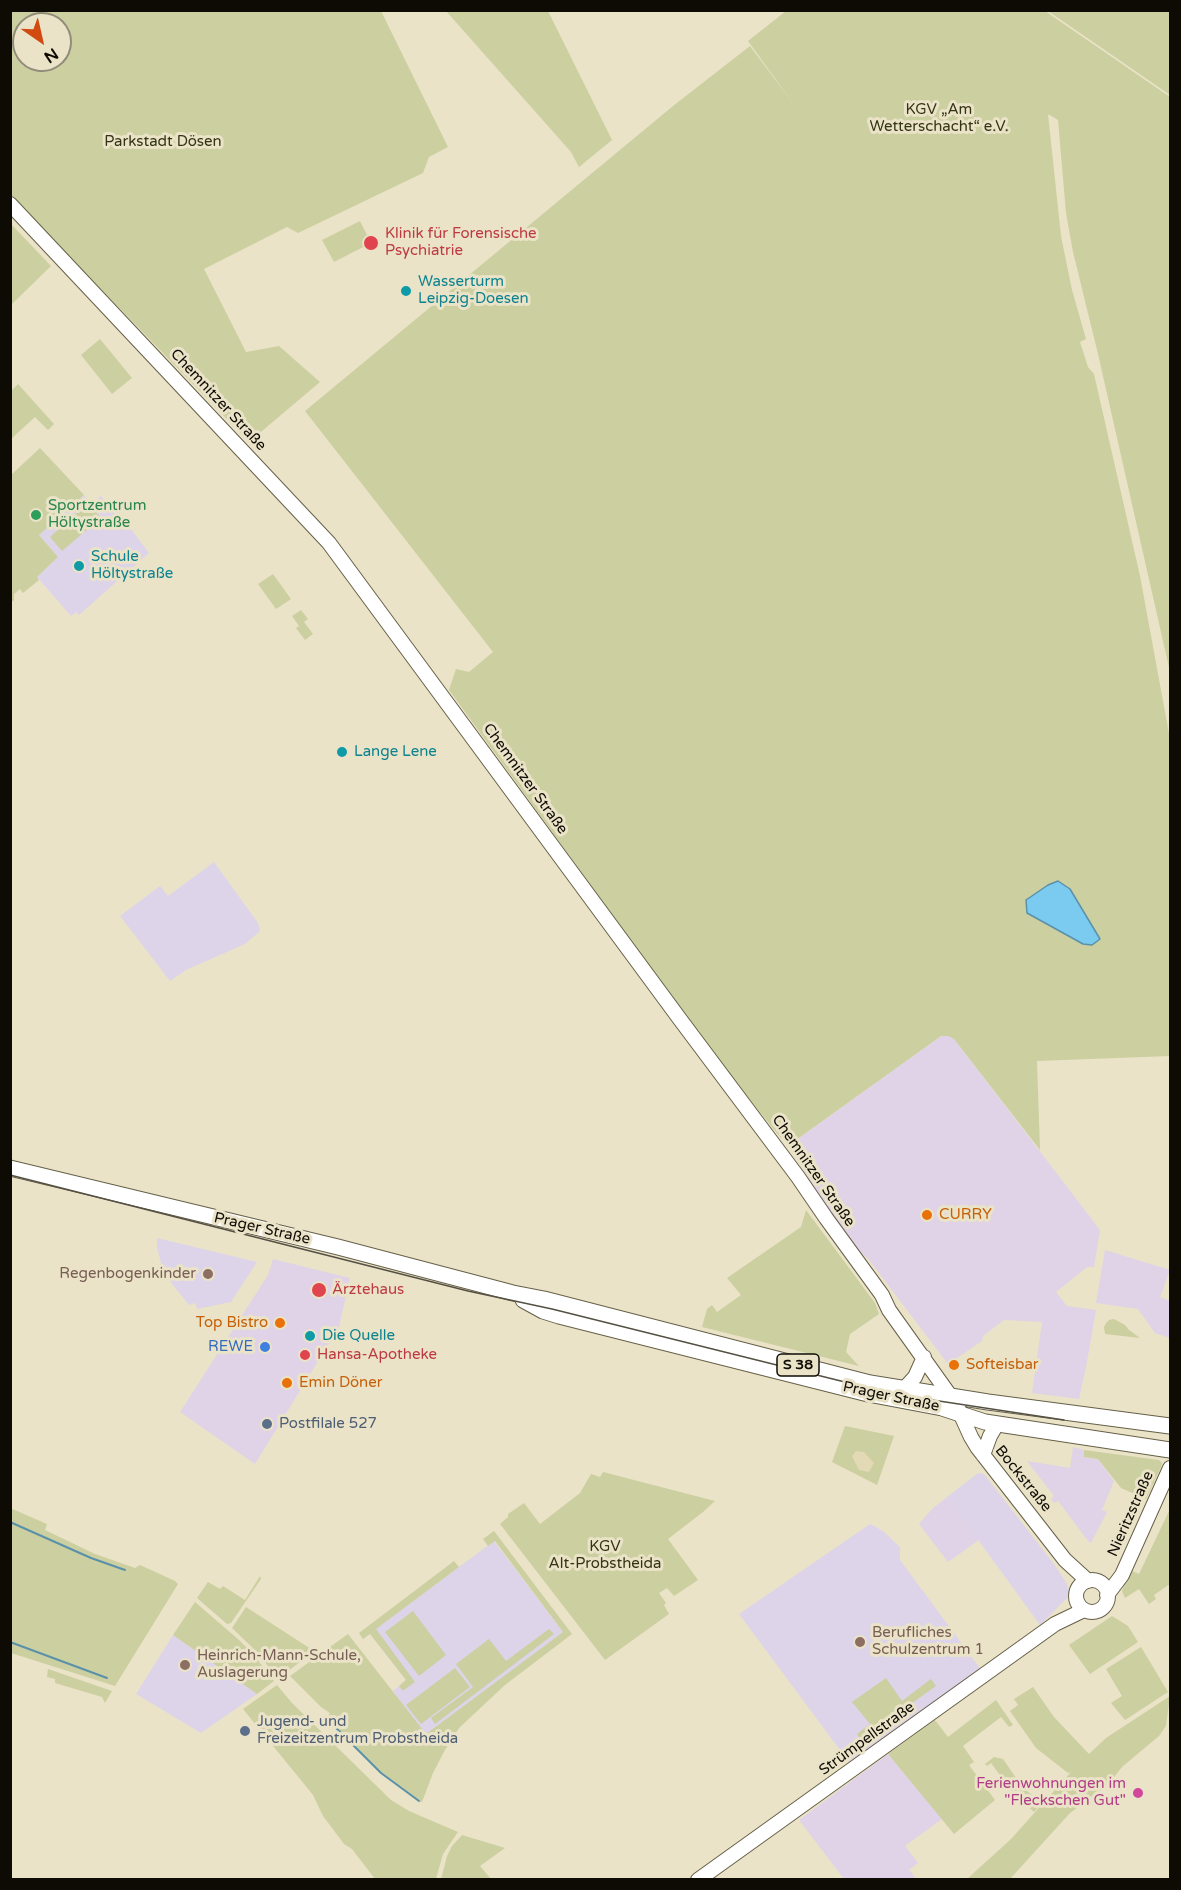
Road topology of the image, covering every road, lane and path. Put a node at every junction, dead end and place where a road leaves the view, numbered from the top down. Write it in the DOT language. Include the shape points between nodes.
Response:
graph roads {
  1 [pos="10,204"];
  2 [pos="10,1168"];
  3 [pos="513,1293"];
  4 [pos="924,1357"];
  5 [pos="904,1389"];
  6 [pos="951,1397"];
  7 [pos="961,1414"];
  8 [pos="997,1425"];
  9 [pos="1170,1426"];
  10 [pos="1170,1450"];
  11 [pos="982,1455"];
  12 [pos="1170,1468"];
  13 [pos="1089,1593"];
  14 [pos="698,1880"];
  1 -- 4 [label="main road, Chemnitzer Straße" via="329,543 788,1163"];
  2 -- 3 [label="main road, Prager Straße"];
  3 -- 5 [label="main road, Prager Straße / S 38"];
  3 -- 7 [label="main road, Prager Straße" via="559,1316"];
  4 -- 5 [label="main road"];
  4 -- 6 [label="main road, Chemnitzer Straße"];
  5 -- 6 [label="main road, Prager Straße / S 38"];
  6 -- 7 [label="main road, Chemnitzer Straße"];
  6 -- 9 [label="main road, Prager Straße / S 38"];
  7 -- 8 [label="main road, Prager Straße"];
  7 -- 11 [label="main road, Bockstraße"];
  8 -- 10 [label="main road, Prager Straße"];
  8 -- 11 [label="main road"];
  11 -- 13 [label="main road, Bockstraße"];
  12 -- 13 [label="main road, Nieritzstraße" via="1122,1575"];
  13 -- 14 [label="main road, Strümpellstraße" via="1055,1624"];
}
